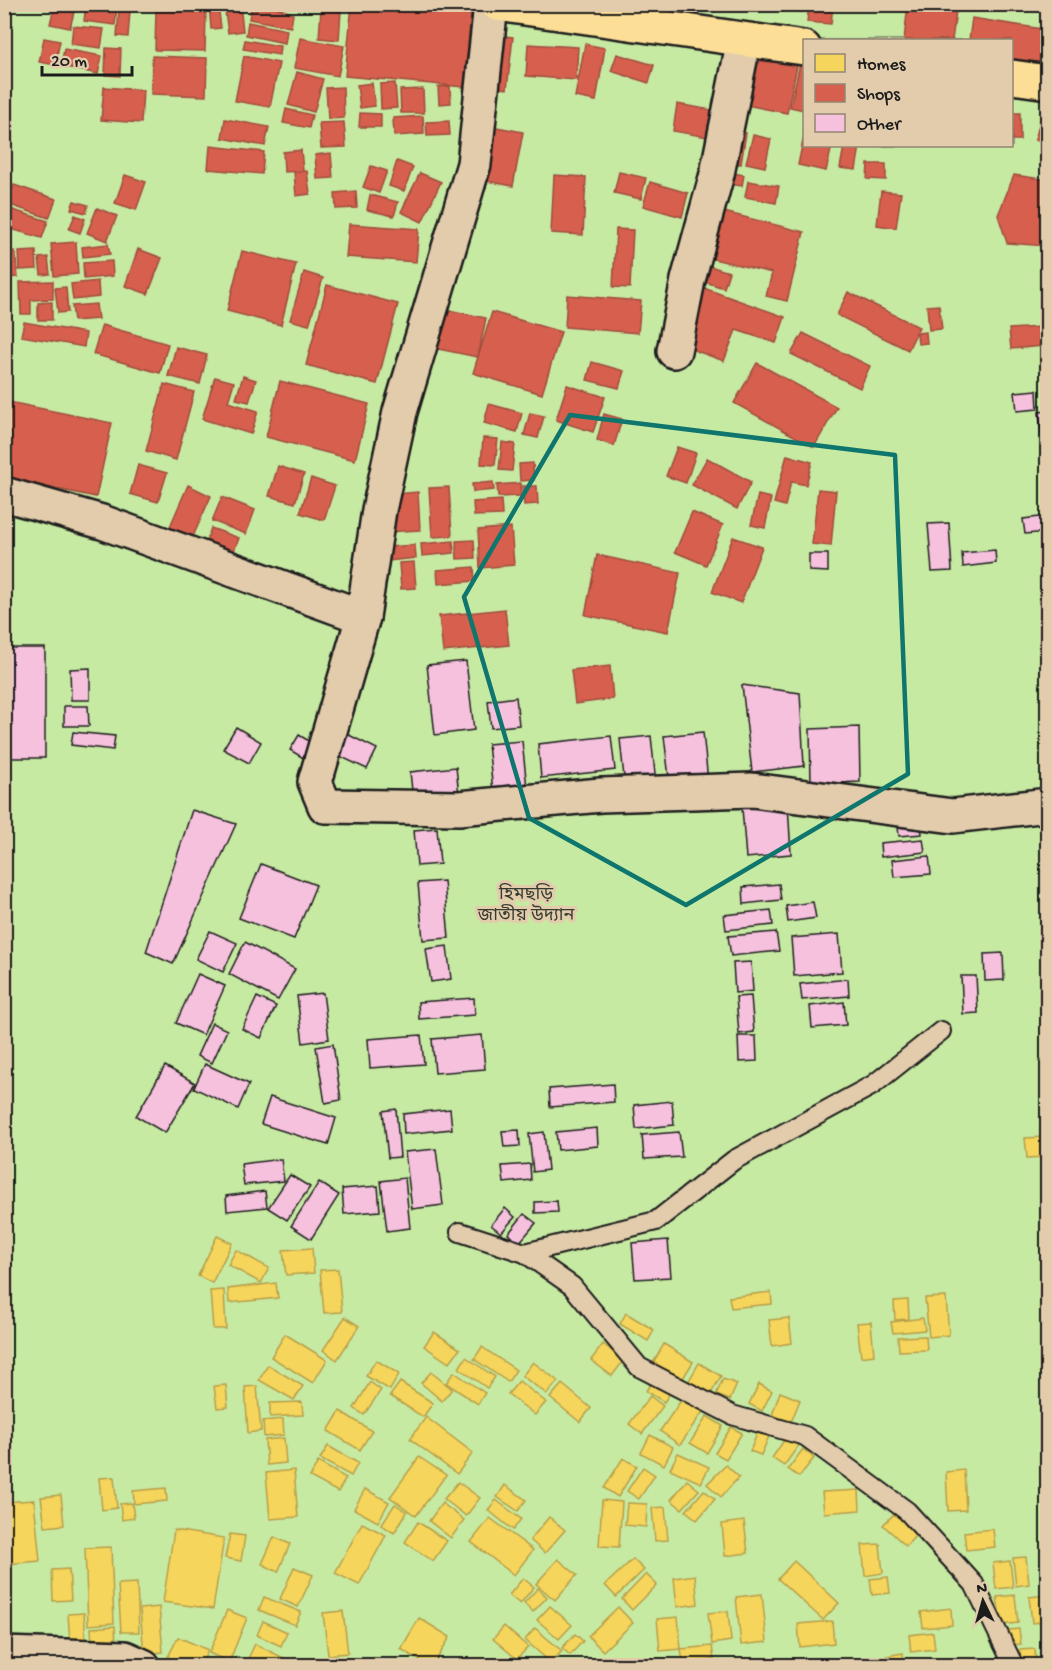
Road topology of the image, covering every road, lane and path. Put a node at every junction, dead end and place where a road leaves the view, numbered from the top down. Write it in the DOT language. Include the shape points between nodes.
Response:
graph roads {
  1 [pos="491,4"];
  2 [pos="518,6"];
  3 [pos="744,40"];
  4 [pos="803,48"];
  5 [pos="1013,77"];
  6 [pos="1047,82"];
  7 [pos="674,351"];
  8 [pos="4,494"];
  9 [pos="363,617"];
  10 [pos="1047,805"];
  11 [pos="941,1031"];
  12 [pos="460,1232"];
  13 [pos="525,1253"];
  14 [pos="4,1654"];
  15 [pos="143,1665"];
  16 [pos="1014,1665"];
  1 -- 9 [label="street" via="474,164 400,412 379,510"];
  2 -- 3 [label="main road"];
  3 -- 4 [label="main road"];
  3 -- 7 [label="street" via="717,174 688,280"];
  5 -- 6 [label="main road"];
  8 -- 9 [label="street" via="102,522"];
  9 -- 10 [label="street" via="315,782 325,806 459,808 601,795 752,790 953,816"];
  11 -- 13 [label="lane" via="873,1085 734,1160 656,1221"];
  12 -- 13 [label="lane"];
  13 -- 16 [label="lane" via="572,1286 639,1367 732,1415 805,1436 907,1511 974,1584"];
  14 -- 15 [label="street" via="125,1658"];
}
